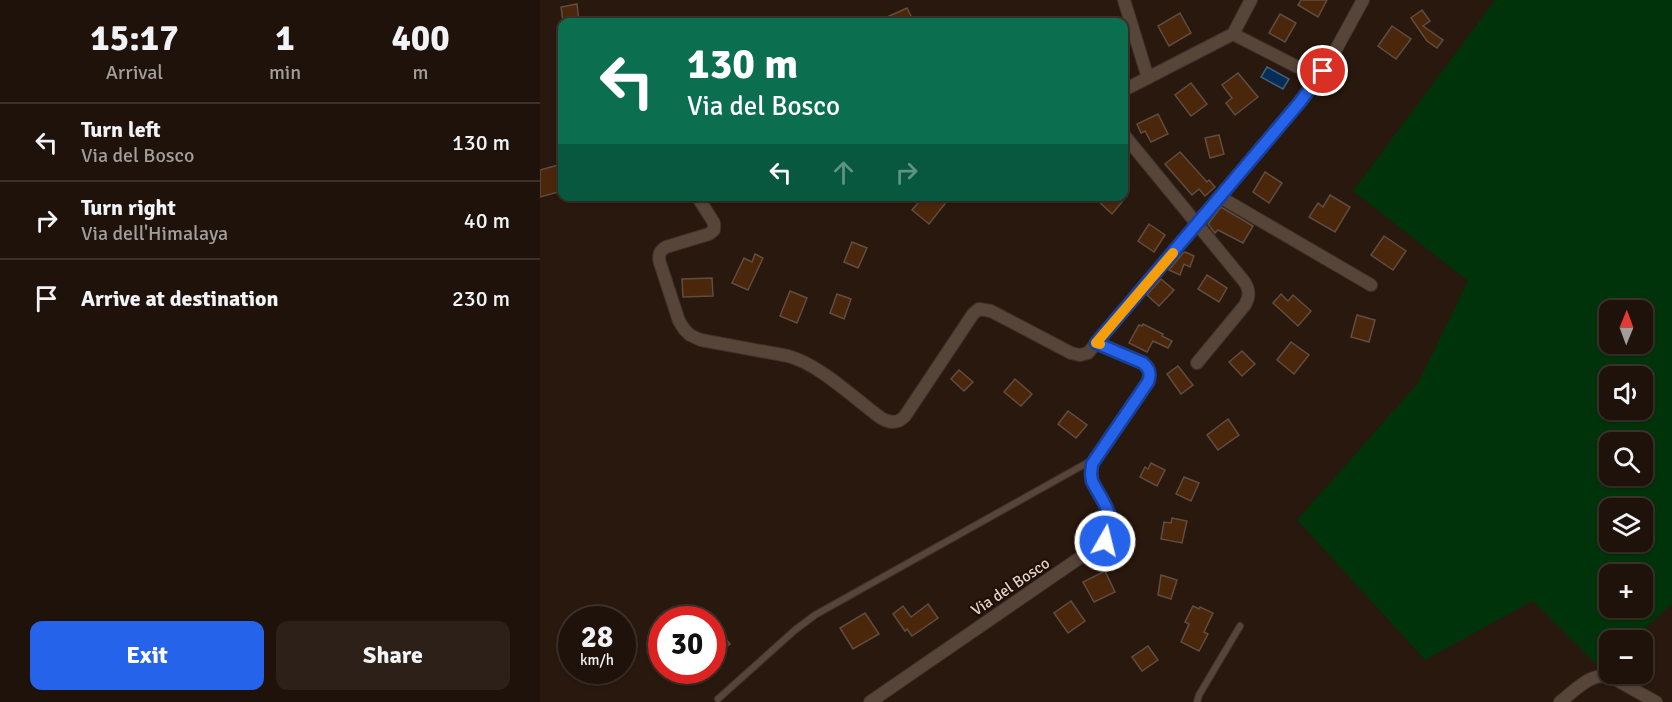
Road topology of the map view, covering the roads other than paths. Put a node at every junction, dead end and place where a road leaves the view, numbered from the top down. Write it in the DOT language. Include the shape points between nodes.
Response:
graph roads {
  1 [pos="1124,0"];
  2 [pos="1251,0"];
  3 [pos="1364,0"];
  4 [pos="1233,34"];
  5 [pos="1148,78"];
  6 [pos="1319,78"];
  7 [pos="1128,88"];
  8 [pos="1128,140"];
  9 [pos="1220,197"];
  10 [pos="700,201"];
  11 [pos="1196,225"];
  12 [pos="1371,285"];
  13 [pos="1096,343"];
  14 [pos="1197,363"];
  15 [pos="1095,459"];
  16 [pos="1240,626"];
  17 [pos="718,699"];
  18 [pos="870,702"];
  19 [pos="1197,702"];
  20 [pos="1560,702"];
  21 [pos="1656,702"];
  1 -- 5 [label="street"];
  2 -- 4 [label="street"];
  3 -- 6 [label="street"];
  4 -- 5 [label="street"];
  4 -- 6 [label="street"];
  5 -- 7 [label="street"];
  6 -- 9 [label="street"];
  8 -- 11 [label="street"];
  9 -- 11 [label="street"];
  9 -- 12 [label="street"];
  10 -- 13 [label="street" via="714,223 714,230 663,248 659,255 684,329 701,340 806,362 885,420 902,420 980,309 992,311 1080,355 1088,353"];
  11 -- 13 [label="street"];
  11 -- 14 [label="street" via="1246,284 1249,294 1244,307"];
  13 -- 15 [label="street" via="1143,363 1150,373 1148,382"];
  15 -- 17 [label="lane" via="815,615"];
  15 -- 18 [label="street, Via del Bosco" via="1091,478 1112,522 1110,537"];
  16 -- 19 [label="lane"];
  20 -- 21 [label="street" via="1589,680 1604,676"];
}
